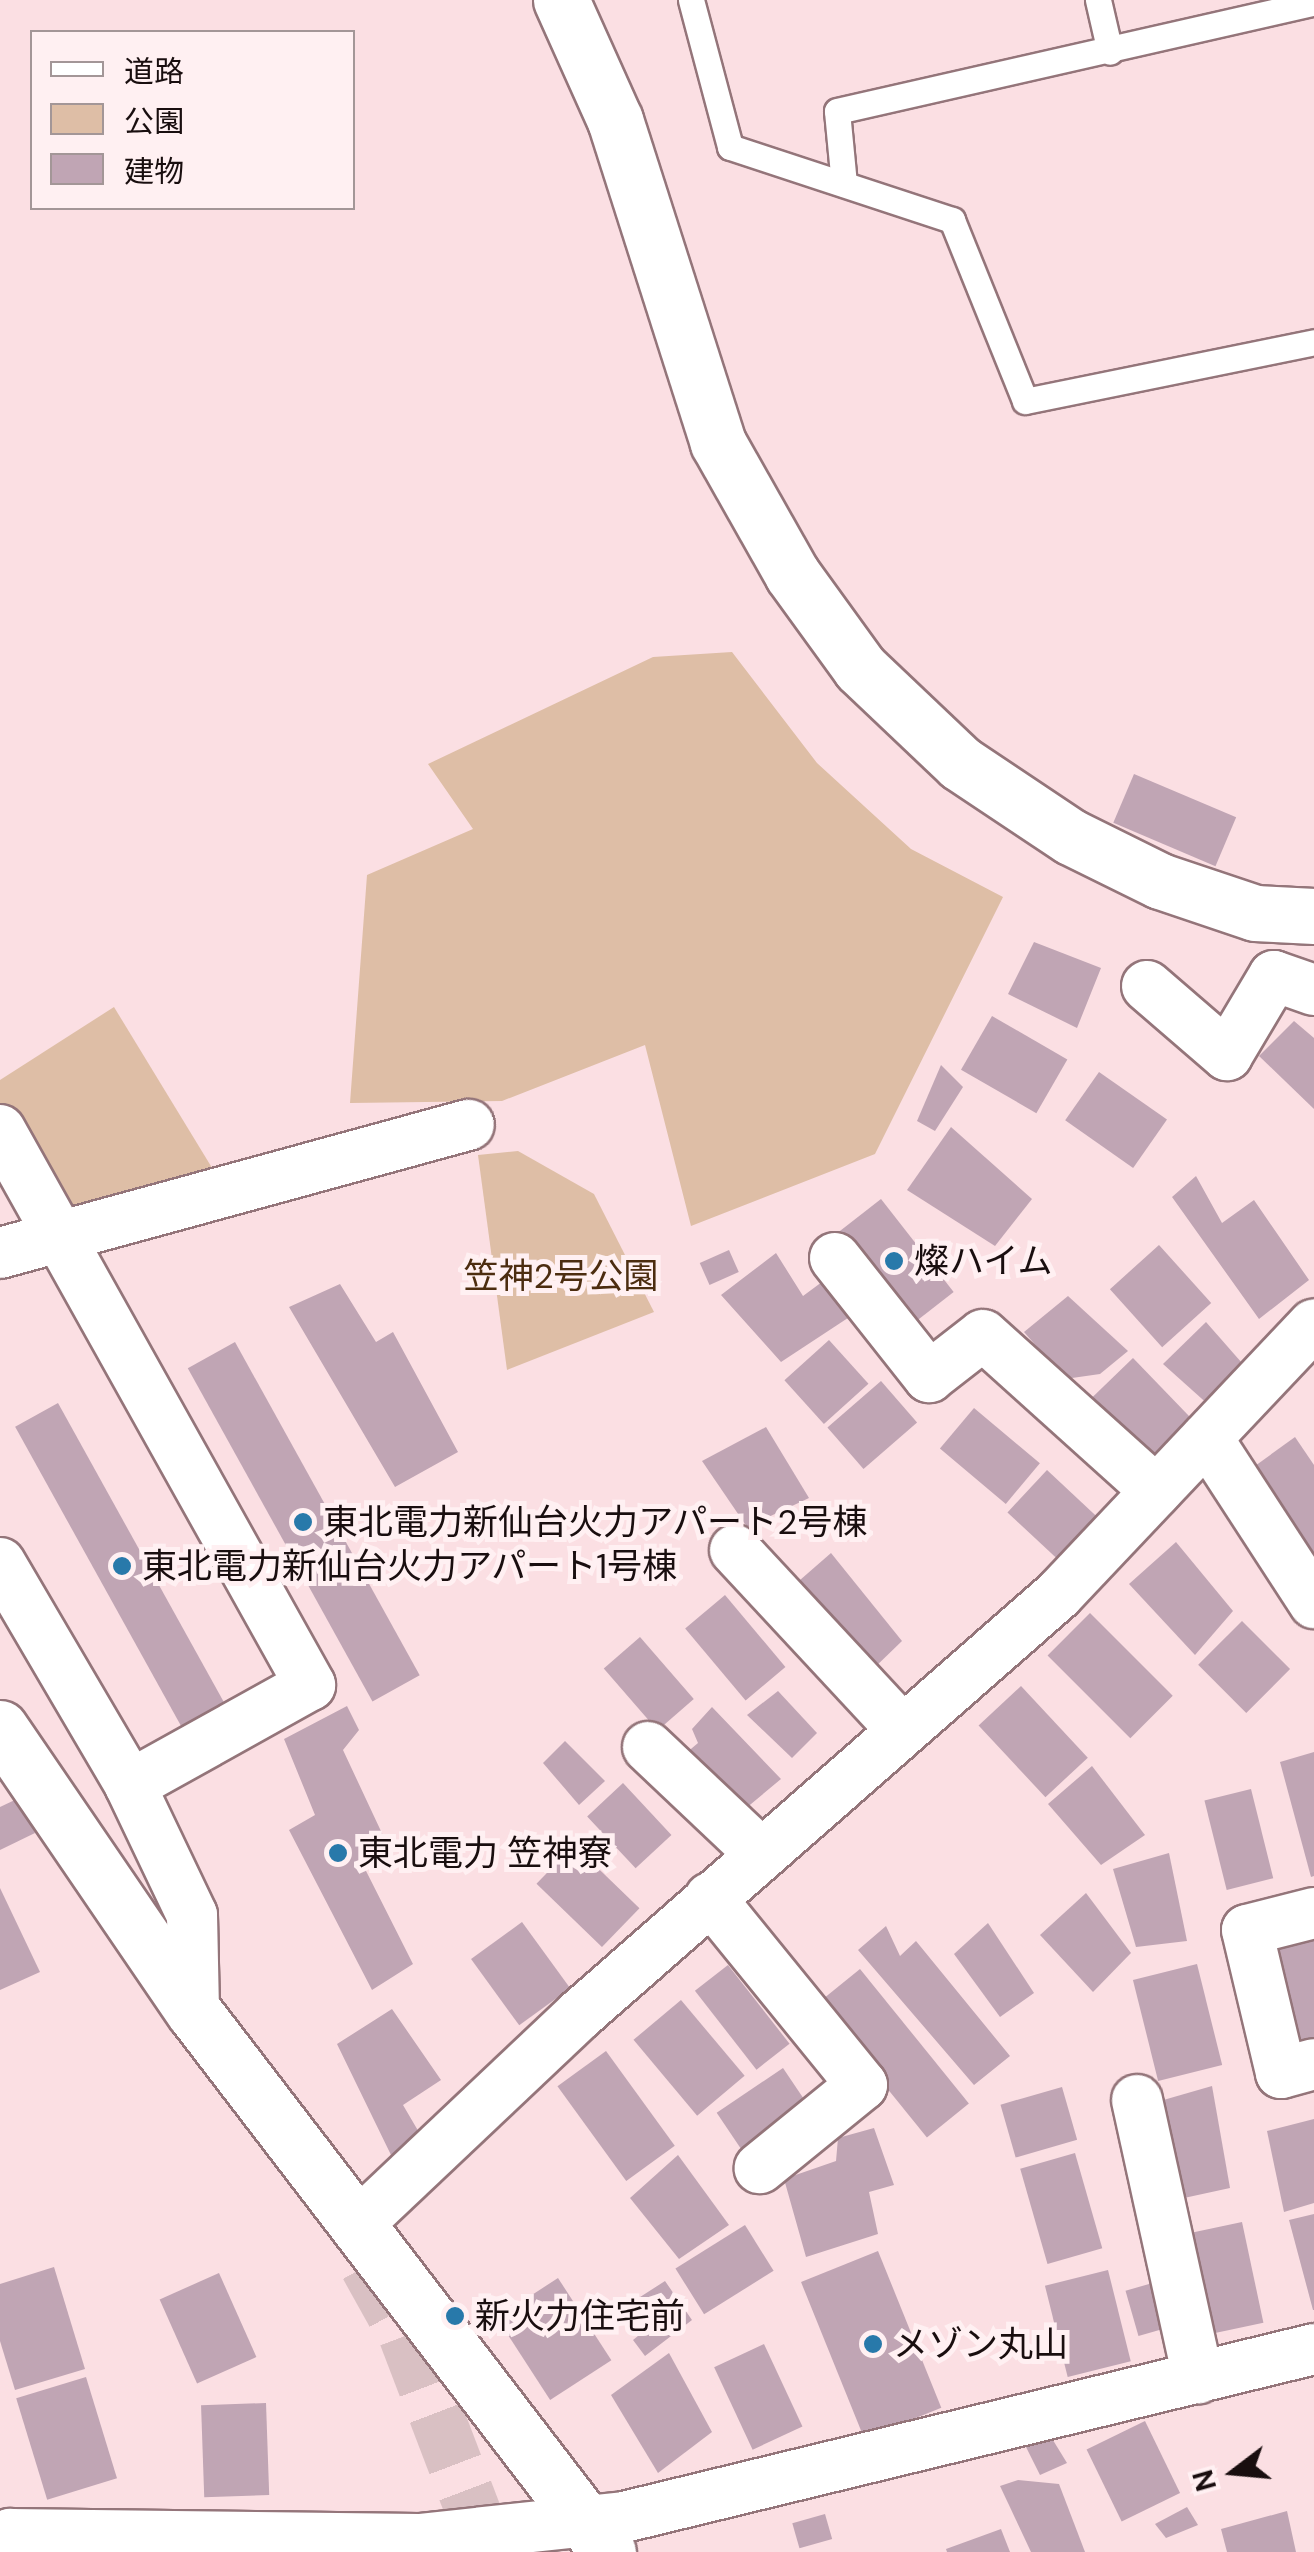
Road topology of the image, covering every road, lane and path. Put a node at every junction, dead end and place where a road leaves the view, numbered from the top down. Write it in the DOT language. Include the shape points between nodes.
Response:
graph roads {
  1 [pos="562,0"];
  2 [pos="691,0"];
  3 [pos="1098,0"];
  4 [pos="1314,3"];
  5 [pos="1110,52"];
  6 [pos="844,184"];
  7 [pos="1314,342"];
  8 [pos="1314,916"];
  9 [pos="1147,986"];
  10 [pos="1314,990"];
  11 [pos="468,1125"];
  12 [pos="0,1130"];
  13 [pos="57,1237"];
  14 [pos="0,1253"];
  15 [pos="835,1258"];
  16 [pos="1314,1324"];
  17 [pos="1207,1438"];
  18 [pos="1156,1491"];
  19 [pos="734,1550"];
  20 [pos="0,1563"];
  21 [pos="1314,1603"];
  22 [pos="0,1728"];
  23 [pos="902,1730"];
  24 [pos="648,1747"];
  25 [pos="130,1786"];
  26 [pos="760,1854"];
  27 [pos="710,1898"];
  28 [pos="1314,1913"];
  29 [pos="194,2012"];
  30 [pos="1314,2064"];
  31 [pos="1137,2100"];
  32 [pos="760,2168"];
  33 [pos="356,2225"];
  34 [pos="1314,2349"];
  35 [pos="1198,2378"];
  36 [pos="3,2524"];
  37 [pos="595,2536"];
  38 [pos="421,2546"];
  1 -- 8 [label="street" via="615,120 718,444 792,574 860,668 960,763 1071,838 1160,881 1256,913"];
  2 -- 6 [label="lane" via="730,147"];
  3 -- 5 [label="lane"];
  4 -- 5 [label="lane"];
  5 -- 6 [label="lane" via="836,110"];
  6 -- 7 [label="lane" via="952,220 1026,401"];
  9 -- 10 [label="street" via="1226,1055 1274,976"];
  11 -- 13 [label="street"];
  12 -- 13 [label="street"];
  13 -- 14 [label="street"];
  13 -- 25 [label="street" via="310,1685"];
  15 -- 18 [label="street" via="929,1377 983,1335"];
  16 -- 17 [label="street"];
  17 -- 18 [label="street"];
  17 -- 21 [label="street"];
  18 -- 23 [label="street" via="1059,1594"];
  19 -- 23 [label="street"];
  20 -- 25 [label="street"];
  22 -- 29 [label="street"];
  23 -- 26 [label="street"];
  24 -- 26 [label="street"];
  25 -- 29 [label="street" via="192,1915"];
  26 -- 27 [label="street"];
  27 -- 32 [label="street" via="862,2086"];
  27 -- 33 [label="street"];
  28 -- 30 [label="street" via="1247,1930 1281,2072"];
  29 -- 33 [label="street"];
  31 -- 35 [label="street"];
  33 -- 37 [label="street"];
  34 -- 35 [label="street"];
  35 -- 37 [label="street" via="624,2517"];
  36 -- 38 [label="street"];
  37 -- 38 [label="street"];
}
